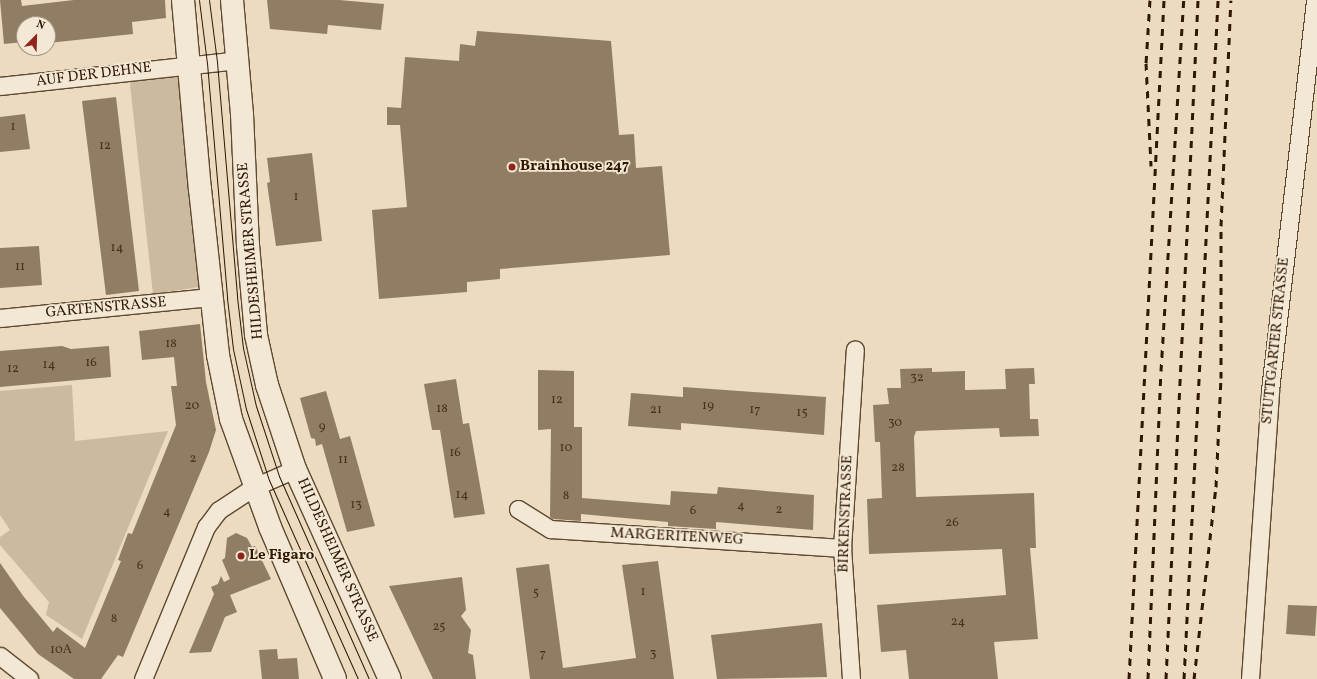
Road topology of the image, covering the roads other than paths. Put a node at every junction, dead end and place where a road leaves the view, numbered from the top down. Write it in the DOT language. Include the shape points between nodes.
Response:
graph roads {
  1 [pos="183,0"];
  2 [pos="232,0"];
  3 [pos="1314,2"];
  4 [pos="239,60"];
  5 [pos="188,64"];
  6 [pos="0,86"];
  7 [pos="212,297"];
  8 [pos="0,318"];
  9 [pos="855,349"];
  10 [pos="295,469"];
  11 [pos="254,487"];
  12 [pos="518,509"];
  13 [pos="842,548"];
  14 [pos="0,656"];
  15 [pos="29,679"];
  16 [pos="143,679"];
  17 [pos="335,679"];
  18 [pos="390,679"];
  19 [pos="851,679"];
  20 [pos="1250,679"];
  1 -- 5 [label="main road"];
  2 -- 4 [label="main road, HILDESHEIMER STRASSE"];
  3 -- 20 [label="street, STUTTGARTER STRASSE" via="1270,390"];
  4 -- 5 [label="street"];
  4 -- 10 [label="main road, HILDESHEIMER STRASSE" via="247,238 256,335 280,428"];
  5 -- 6 [label="street, AUF DER DEHNE"];
  5 -- 7 [label="main road"];
  7 -- 8 [label="street, GARTENSTRASSE"];
  7 -- 11 [label="main road" via="218,355 231,419"];
  9 -- 13 [label="street, BIRKENSTRASSE"];
  10 -- 11 [label="street"];
  10 -- 18 [label="main road, HILDESHEIMER STRASSE"];
  11 -- 16 [label="street" via="219,510 206,527"];
  11 -- 17 [label="main road"];
  12 -- 13 [label="street, MARGERITENWEG" via="550,529"];
  13 -- 19 [label="street, BIRKENSTRASSE"];
  14 -- 15 [label="street"];
}
